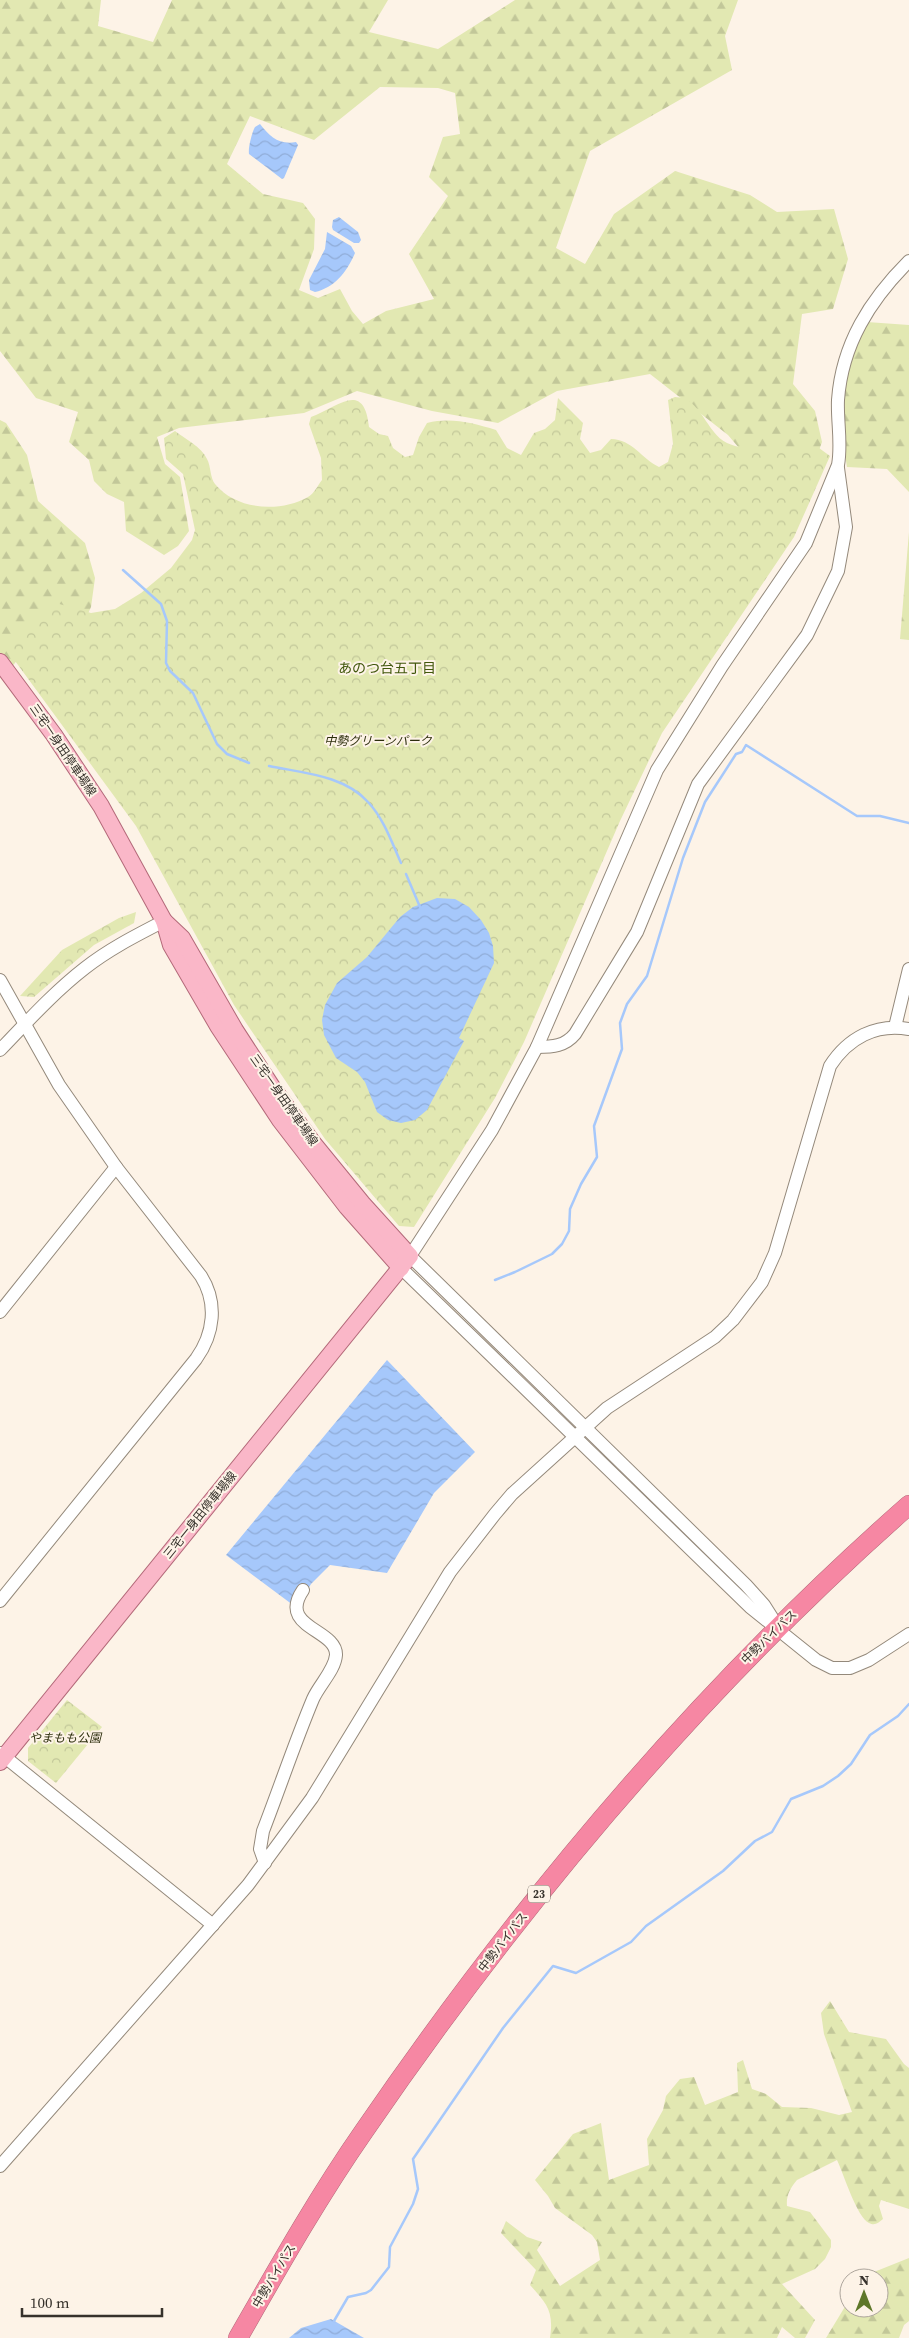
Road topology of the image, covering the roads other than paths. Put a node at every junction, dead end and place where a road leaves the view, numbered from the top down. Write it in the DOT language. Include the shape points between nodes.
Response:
graph roads {
  1 [pos="909,261"];
  2 [pos="838,465"];
  3 [pos="0,662"];
  4 [pos="164,921"];
  5 [pos="909,969"];
  6 [pos="0,980"];
  7 [pos="25,1025"];
  8 [pos="894,1027"];
  9 [pos="909,1029"];
  10 [pos="537,1047"];
  11 [pos="0,1050"];
  12 [pos="116,1167"];
  13 [pos="406,1262"];
  14 [pos="0,1312"];
  15 [pos="579,1432"];
  16 [pos="909,1505"];
  17 [pos="302,1590"];
  18 [pos="0,1601"];
  19 [pos="778,1627"];
  20 [pos="909,1634"];
  21 [pos="2,1757"];
  22 [pos="265,1863"];
  23 [pos="213,1925"];
  24 [pos="0,2166"];
  25 [pos="238,2338"];
  1 -- 2 [label="street" via="868,309 848,350 839,388"];
  2 -- 10 [label="street" via="806,542 657,770"];
  2 -- 10 [label="street" via="845,540 838,571 807,634 698,784 637,932 575,1034 559,1046"];
  3 -- 4 [label="main road, 三宅一身田停車場線" via="101,806"];
  4 -- 7 [label="street" via="125,941 85,968"];
  4 -- 13 [label="main road, 三宅一身田停車場線" via="182,938 235,1030 272,1086"];
  5 -- 8 [label="street"];
  6 -- 7 [label="street"];
  7 -- 11 [label="street"];
  7 -- 12 [label="street" via="59,1085"];
  8 -- 9 [label="street"];
  8 -- 15 [label="street" via="874,1030 855,1040 830,1066 775,1253 762,1282 744,1306 715,1337 607,1408"];
  10 -- 13 [label="street" via="492,1130"];
  12 -- 14 [label="street"];
  12 -- 18 [label="street" via="205,1283 211,1305 209,1333 196,1359"];
  13 -- 15 [label="street"];
  13 -- 21 [label="main road, 三宅一身田停車場線"];
  15 -- 19 [label="street" via="750,1608"];
  15 -- 22 [label="street" via="512,1494 450,1572 312,1798"];
  16 -- 19 [label="highway, 中勢バイパス / 23"];
  17 -- 22 [label="street" via="296,1604 300,1618 331,1643 336,1650 336,1658 314,1697 263,1831 260,1849"];
  19 -- 20 [label="street" via="822,1664 841,1669 864,1663"];
  19 -- 25 [label="highway, 中勢バイパス / 23" via="642,1772 546,1885 461,1995 363,2132"];
  21 -- 23 [label="street"];
  22 -- 23 [label="street"];
  23 -- 24 [label="street"];
}
